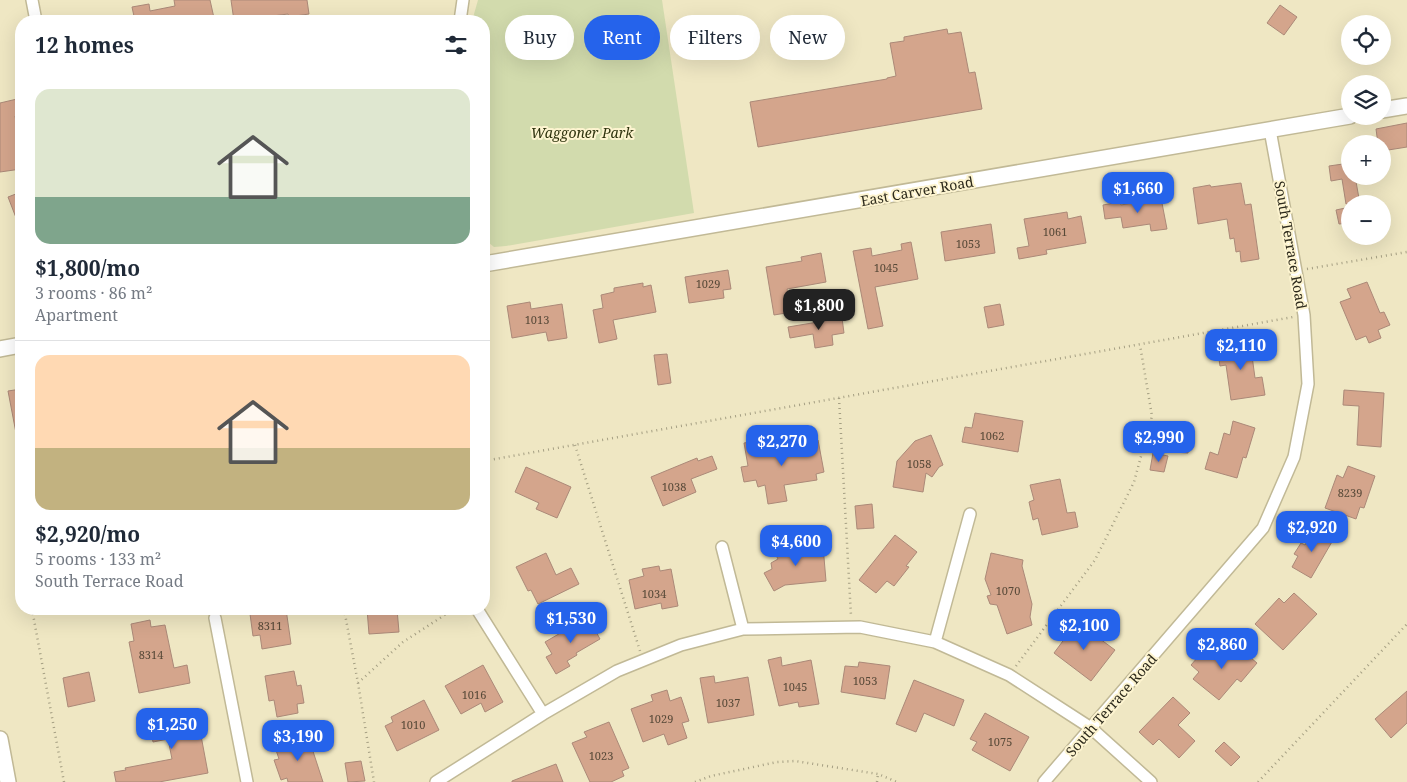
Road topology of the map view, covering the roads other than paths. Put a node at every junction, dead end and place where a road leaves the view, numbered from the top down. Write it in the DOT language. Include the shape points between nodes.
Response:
graph roads {
  1 [pos="32,0"];
  2 [pos="463,0"];
  3 [pos="35,15"];
  4 [pos="461,15"];
  5 [pos="1407,106"];
  6 [pos="1391,109"];
  7 [pos="1341,118"];
  8 [pos="1270,130"];
  9 [pos="490,263"];
  10 [pos="15,346"];
  11 [pos="0,350"];
  12 [pos="970,514"];
  13 [pos="722,547"];
  14 [pos="481,615"];
  15 [pos="215,618"];
  16 [pos="743,629"];
  17 [pos="935,642"];
  18 [pos="543,714"];
  19 [pos="1091,728"];
  20 [pos="0,739"];
  21 [pos="8,782"];
  22 [pos="247,782"];
  23 [pos="436,782"];
  24 [pos="1044,782"];
  25 [pos="1152,782"];
  1 -- 3 [label="street"];
  2 -- 4 [label="street"];
  5 -- 6 [label="street"];
  7 -- 8 [label="street, East Carver Road"];
  8 -- 9 [label="street, East Carver Road"];
  8 -- 19 [label="street, South Terrace Road" via="1304,316 1308,384 1294,457 1263,528"];
  10 -- 11 [label="street"];
  12 -- 17 [label="street"];
  13 -- 16 [label="street"];
  14 -- 18 [label="street"];
  15 -- 22 [label="street"];
  16 -- 17 [label="street" via="860,627"];
  16 -- 18 [label="street" via="681,645 617,671"];
  17 -- 19 [label="street" via="1009,675"];
  18 -- 23 [label="street"];
  19 -- 24 [label="street, South Terrace Road"];
  19 -- 25 [label="street"];
  20 -- 21 [label="street"];
}
